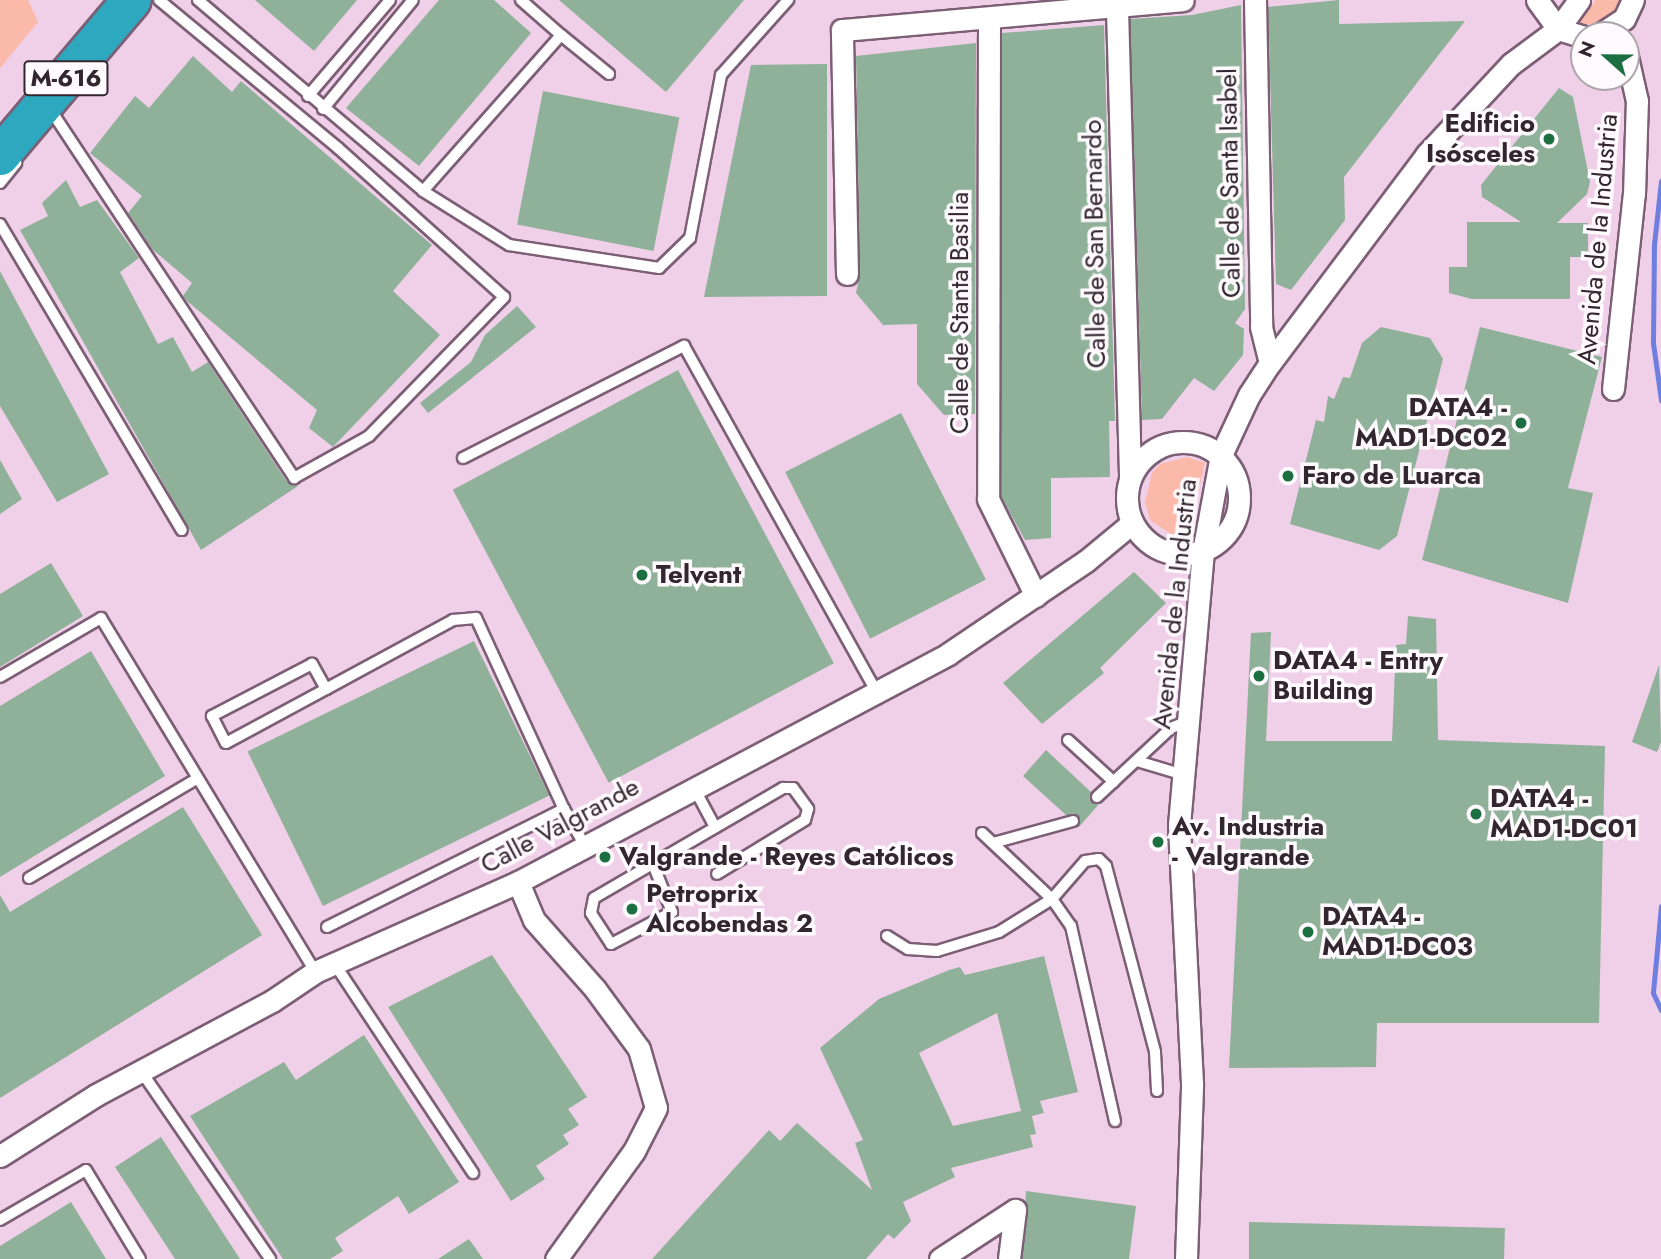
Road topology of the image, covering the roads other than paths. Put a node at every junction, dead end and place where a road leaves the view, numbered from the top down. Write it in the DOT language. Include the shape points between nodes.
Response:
graph roads {
  1 [pos="102,0"];
  2 [pos="198,0"];
  3 [pos="390,0"];
  4 [pos="413,0"];
  5 [pos="521,0"];
  6 [pos="788,0"];
  7 [pos="1183,0"];
  8 [pos="1255,0"];
  9 [pos="1537,0"];
  10 [pos="1579,0"];
  11 [pos="1633,0"];
  12 [pos="149,2"];
  13 [pos="1117,9"];
  14 [pos="989,19"];
  15 [pos="1618,21"];
  16 [pos="1558,29"];
  17 [pos="1570,33"];
  18 [pos="561,35"];
  19 [pos="609,74"];
  20 [pos="1635,91"];
  21 [pos="308,96"];
  22 [pos="64,108"];
  23 [pos="323,109"];
  24 [pos="0,120"];
  25 [pos="12,155"];
  26 [pos="0,183"];
  27 [pos="423,191"];
  28 [pos="0,224"];
  29 [pos="847,274"];
  30 [pos="1270,363"];
  31 [pos="1613,389"];
  32 [pos="1221,455"];
  33 [pos="463,458"];
  34 [pos="1129,477"];
  35 [pos="1132,523"];
  36 [pos="182,530"];
  37 [pos="1203,552"];
  38 [pos="1036,596"];
  39 [pos="0,677"];
  40 [pos="326,689"];
  41 [pos="876,691"];
  42 [pos="1189,720"];
  43 [pos="1068,740"];
  44 [pos="1137,761"];
  45 [pos="1184,775"];
  46 [pos="195,780"];
  47 [pos="1114,782"];
  48 [pos="693,786"];
  49 [pos="1097,797"];
  50 [pos="564,808"];
  51 [pos="1073,821"];
  52 [pos="715,827"];
  53 [pos="982,833"];
  54 [pos="993,842"];
  55 [pos="584,844"];
  56 [pos="653,864"];
  57 [pos="717,874"];
  58 [pos="29,878"];
  59 [pos="518,882"];
  60 [pos="1052,899"];
  61 [pos="327,927"];
  62 [pos="887,936"];
  63 [pos="334,963"];
  64 [pos="315,972"];
  65 [pos="141,1071"];
  66 [pos="1157,1091"];
  67 [pos="1115,1121"];
  68 [pos="0,1156"];
  69 [pos="473,1173"];
  70 [pos="0,1220"];
  71 [pos="140,1259"];
  72 [pos="270,1259"];
  73 [pos="556,1259"];
  74 [pos="940,1259"];
  75 [pos="1009,1259"];
  76 [pos="1186,1259"];
  1 -- 24 [label="highway, M-616"];
  2 -- 21 [label="lane"];
  3 -- 21 [label="lane"];
  4 -- 23 [label="lane"];
  5 -- 18 [label="lane"];
  6 -- 27 [label="lane" via="720,75 690,238 659,268 509,245"];
  7 -- 13 [label="street"];
  8 -- 30 [label="street, Calle de Santa Isabel" via="1261,327"];
  9 -- 16 [label="street"];
  10 -- 16 [label="street, Avenida de la Industria"];
  11 -- 15 [label="street"];
  12 -- 22 [label="lane" via="338,148 504,296 369,436 294,478 52,123"];
  12 -- 25 [label="highway, M-616"];
  13 -- 14 [label="street"];
  13 -- 34 [label="street, Calle de San Bernardo"];
  14 -- 29 [label="street" via="842,30"];
  14 -- 38 [label="street, Calle de Stanta Basilia" via="988,499"];
  16 -- 17 [label="street"];
  16 -- 30 [label="street, Avenida de la Industria" via="1511,64 1426,155"];
  18 -- 19 [label="lane"];
  18 -- 27 [label="lane"];
  20 -- 31 [label="street, Avenida de la Industria" via="1634,194"];
  21 -- 23 [label="lane"];
  23 -- 27 [label="lane"];
  25 -- 26 [label="lane"];
  28 -- 36 [label="lane"];
  30 -- 32 [label="street, Avenida de la Industria"];
  32 -- 34 [label="street" via="1204,445 1170,443 1140,461"];
  32 -- 37 [label="street, Avenida de la Industria"];
  33 -- 41 [label="lane" via="684,346"];
  34 -- 35 [label="street" via="1127,507"];
  35 -- 37 [label="street" via="1154,547 1169,553"];
  35 -- 38 [label="street, Calle Valgrande"];
  37 -- 42 [label="street, Avenida de la Industria"];
  38 -- 41 [label="street, Calle Valgrande" via="948,654"];
  39 -- 46 [label="lane" via="101,618"];
  40 -- 40 [label="lane" via="312,664 212,716 226,743"];
  40 -- 50 [label="lane" via="453,620 476,618"];
  41 -- 48 [label="street, Calle Valgrande"];
  42 -- 44 [label="lane" via="1171,728"];
  42 -- 45 [label="street, Avenida de la Industria"];
  43 -- 47 [label="lane"];
  44 -- 45 [label="lane"];
  44 -- 47 [label="lane"];
  45 -- 76 [label="street, Avenida de la Industria" via="1179,842 1189,989"];
  46 -- 58 [label="lane"];
  46 -- 64 [label="lane"];
  47 -- 49 [label="lane"];
  48 -- 52 [label="lane"];
  48 -- 55 [label="street, Calle Valgrande"];
  50 -- 55 [label="lane"];
  50 -- 61 [label="lane"];
  51 -- 54 [label="lane"];
  52 -- 56 [label="lane"];
  52 -- 57 [label="lane" via="788,786 808,809 805,820"];
  53 -- 54 [label="lane"];
  54 -- 60 [label="lane"];
  55 -- 59 [label="street, Calle Valgrande"];
  56 -- 56 [label="lane" via="672,912 611,944 591,913 594,898"];
  59 -- 63 [label="street, Calle Valgrande"];
  59 -- 73 [label="street" via="534,920 595,989 639,1049 656,1108 635,1151"];
  60 -- 62 [label="lane" via="999,932 937,951 908,949"];
  60 -- 66 [label="lane" via="1086,861 1098,859 1106,866 1155,1052"];
  60 -- 67 [label="lane" via="1071,926"];
  63 -- 64 [label="street, Calle Valgrande"];
  63 -- 69 [label="lane"];
  64 -- 65 [label="street, Calle Valgrande"];
  65 -- 68 [label="street, Calle Valgrande"];
  65 -- 72 [label="lane"];
  70 -- 71 [label="lane" via="86,1170"];
  74 -- 75 [label="street" via="1015,1210"];
}
